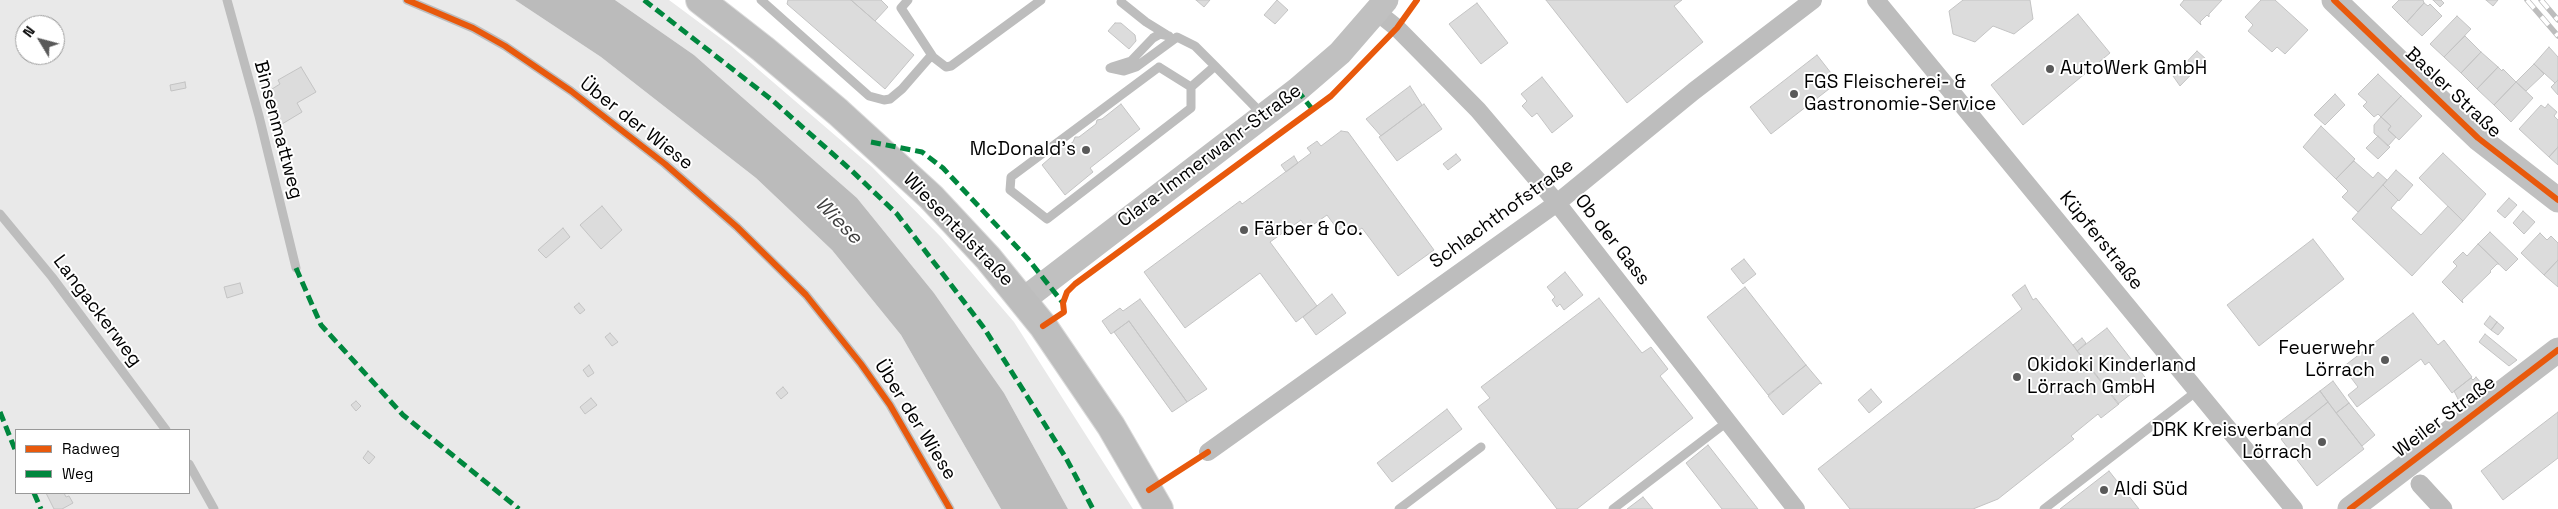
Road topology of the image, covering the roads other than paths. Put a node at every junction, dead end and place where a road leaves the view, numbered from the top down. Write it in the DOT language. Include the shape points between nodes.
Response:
graph roads {
  1 [pos="227,0"];
  2 [pos="407,0"];
  3 [pos="700,0"];
  4 [pos="761,0"];
  5 [pos="908,0"];
  6 [pos="1041,0"];
  7 [pos="1813,0"];
  8 [pos="1876,0"];
  9 [pos="2334,0"];
  10 [pos="1119,1"];
  11 [pos="1382,6"];
  12 [pos="1173,36"];
  13 [pos="933,58"];
  14 [pos="1215,66"];
  15 [pos="1191,87"];
  16 [pos="1264,116"];
  17 [pos="2558,200"];
  18 [pos="1557,203"];
  19 [pos="0,214"];
  20 [pos="296,268"];
  21 [pos="1023,300"];
  22 [pos="2558,350"];
  23 [pos="2197,391"];
  24 [pos="1727,422"];
  25 [pos="165,429"];
  26 [pos="1481,447"];
  27 [pos="1208,452"];
  28 [pos="190,466"];
  29 [pos="214,509"];
  30 [pos="950,509"];
  31 [pos="1159,509"];
  32 [pos="1399,509"];
  33 [pos="1613,509"];
  34 [pos="1796,509"];
  35 [pos="2044,509"];
  36 [pos="2294,509"];
  37 [pos="2350,509"];
  1 -- 20 [label="lane, Binsenmattweg" via="260,116"];
  2 -- 30 [label="lane, Über der Wiese" via="473,28 542,71 665,164 737,227 806,295 861,364 890,405"];
  3 -- 21 [label="main road, Wiesentalstraße" via="838,112 931,197"];
  4 -- 13 [label="lane" via="869,96 890,99 929,58"];
  5 -- 13 [label="lane" via="901,8"];
  6 -- 13 [label="lane" via="951,66 946,67"];
  7 -- 18 [label="street, Schlachthofstraße" via="1694,91"];
  8 -- 23 [label="street, Küpferstraße"];
  9 -- 17 [label="street, Basler Straße" via="2478,138"];
  10 -- 12 [label="lane" via="1146,22"];
  11 -- 16 [label="street, Clara-Immerwahr-Straße" via="1340,53"];
  11 -- 18 [label="street, Ob der Gass" via="1397,28 1478,110"];
  12 -- 12 [label="lane" via="1136,68 1124,71 1110,68 1131,61 1160,34"];
  12 -- 14 [label="lane" via="1195,46"];
  14 -- 15 [label="lane"];
  14 -- 16 [label="lane"];
  15 -- 15 [label="lane" via="1160,67 1011,178 1010,190 1047,219 1191,108"];
  16 -- 21 [label="street, Clara-Immerwahr-Straße"];
  18 -- 24 [label="street, Ob der Gass"];
  18 -- 27 [label="street, Schlachthofstraße"];
  19 -- 25 [label="lane, Langackerweg" via="52,277"];
  21 -- 31 [label="main road, Wiesentalstraße" via="1111,426"];
  22 -- 37 [label="street, Weiler Straße"];
  23 -- 35 [label="lane"];
  23 -- 36 [label="street, Küpferstraße"];
  24 -- 33 [label="lane"];
  24 -- 34 [label="street, Ob der Gass"];
  26 -- 32 [label="lane"];
  28 -- 29 [label="lane"];
}
